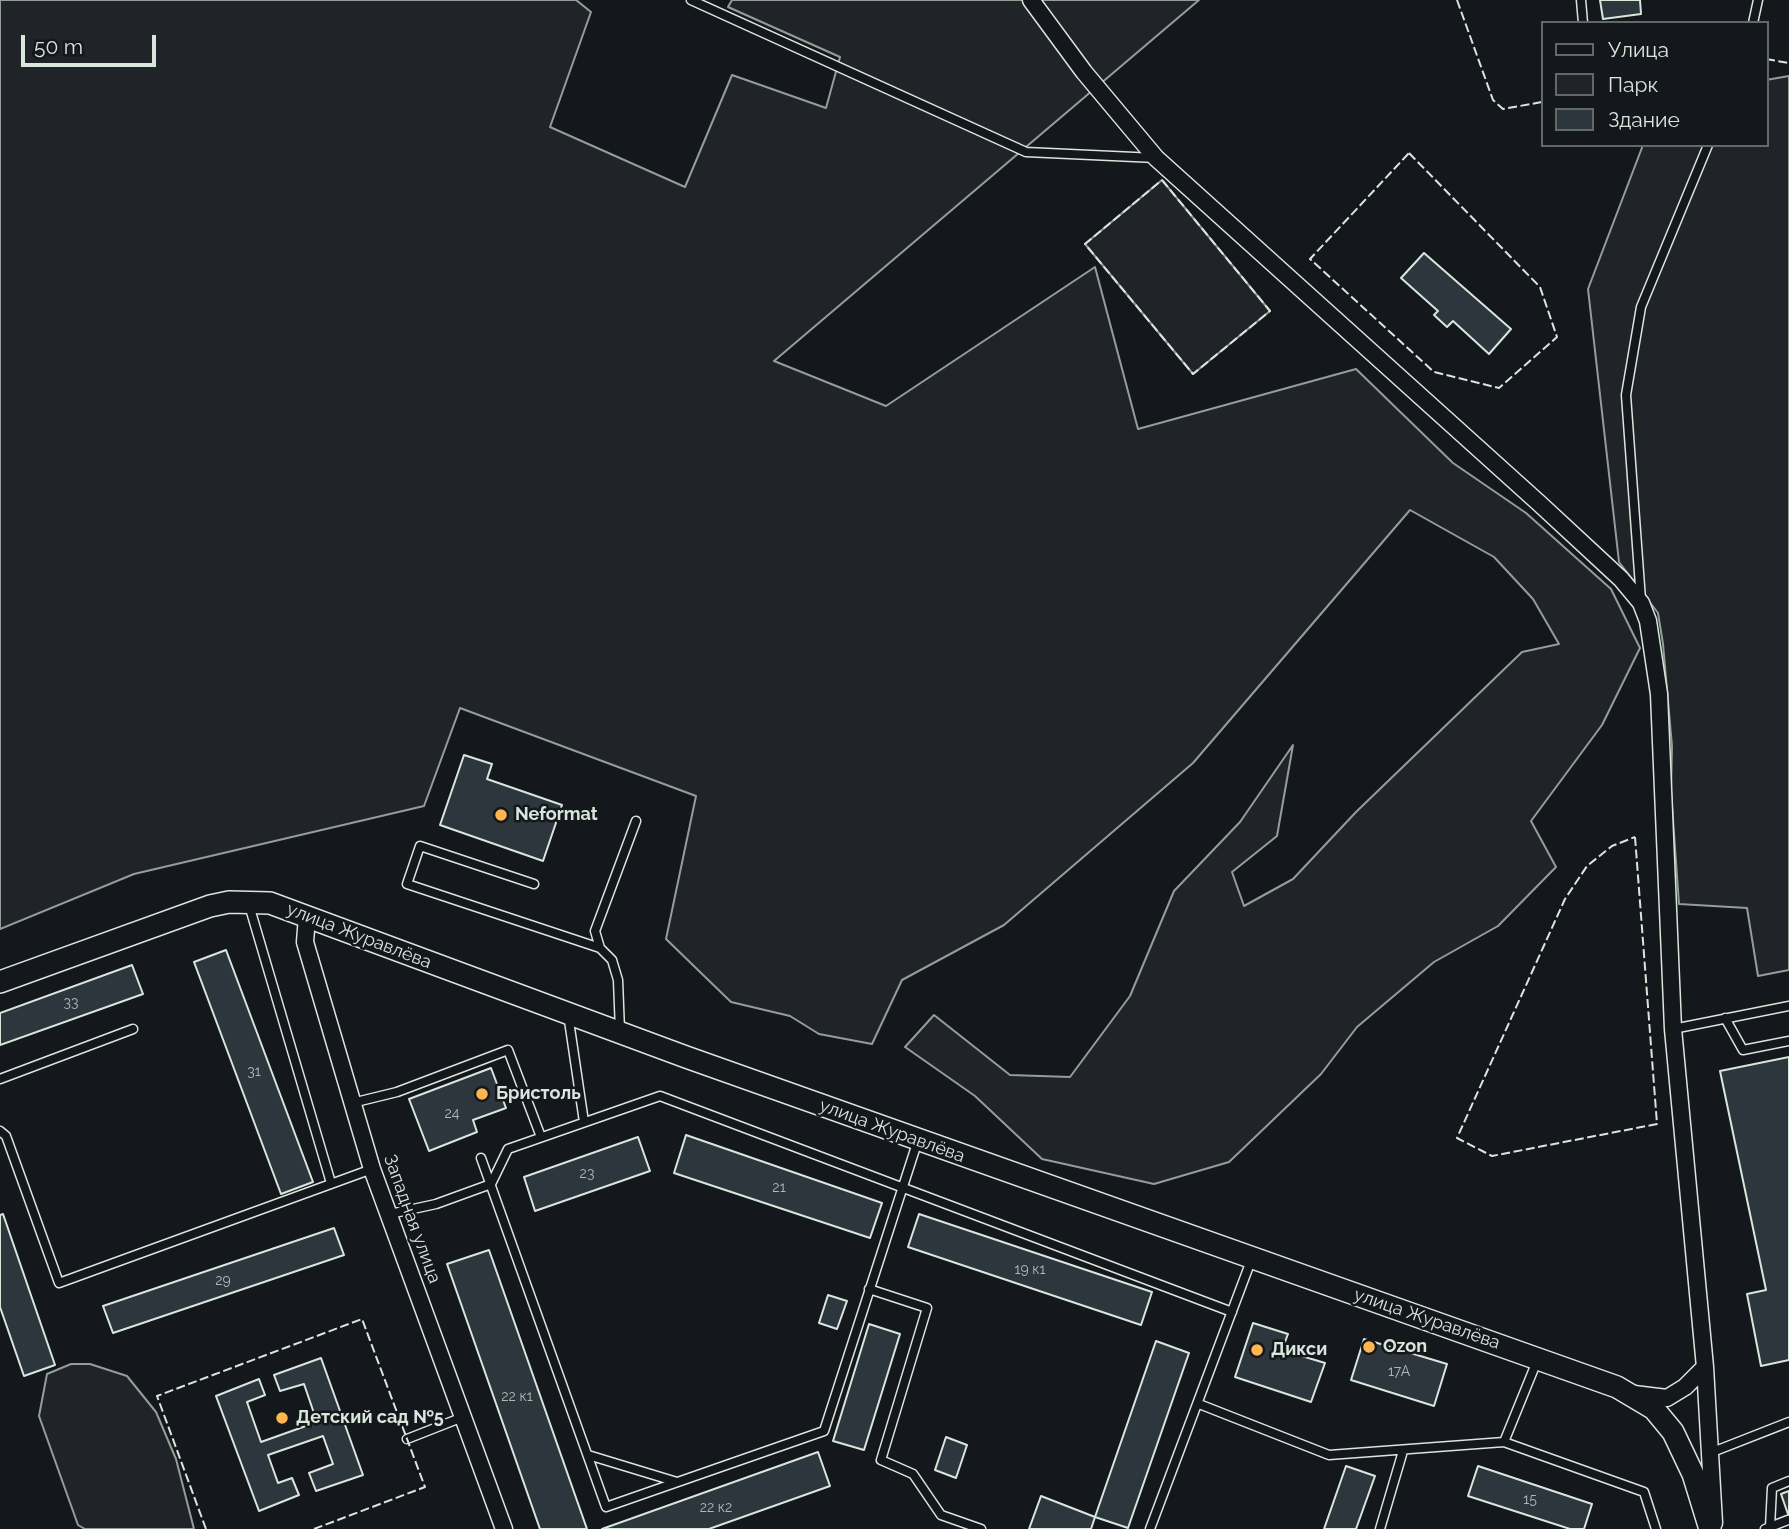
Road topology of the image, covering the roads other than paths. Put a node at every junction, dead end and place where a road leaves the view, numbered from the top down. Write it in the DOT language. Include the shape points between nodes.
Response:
graph roads {
  1 [pos="691,0"];
  2 [pos="1031,0"];
  3 [pos="1581,0"];
  4 [pos="1758,0"];
  5 [pos="1583,21"];
  6 [pos="1753,21"];
  7 [pos="1707,147"];
  8 [pos="1156,159"];
  9 [pos="1641,603"];
  10 [pos="636,821"];
  11 [pos="534,884"];
  12 [pos="249,902"];
  13 [pos="307,917"];
  14 [pos="600,948"];
  15 [pos="0,982"];
  16 [pos="1789,1006"];
  17 [pos="568,1014"];
  18 [pos="1725,1018"];
  19 [pos="133,1029"];
  20 [pos="1673,1029"];
  21 [pos="620,1033"];
  22 [pos="1789,1041"];
  23 [pos="0,1079"];
  24 [pos="352,1103"];
  25 [pos="584,1122"];
  26 [pos="0,1130"];
  27 [pos="541,1137"];
  28 [pos="918,1140"];
  29 [pos="481,1158"];
  30 [pos="372,1169"];
  31 [pos="331,1183"];
  32 [pos="491,1184"];
  33 [pos="903,1188"];
  34 [pos="390,1214"];
  35 [pos="1252,1258"];
  36 [pos="869,1289"];
  37 [pos="1231,1312"];
  38 [pos="1538,1358"];
  39 [pos="1705,1367"];
  40 [pos="1632,1394"];
  41 [pos="1199,1404"];
  42 [pos="464,1417"];
  43 [pos="1789,1422"];
  44 [pos="407,1439"];
  45 [pos="1504,1442"];
  46 [pos="1403,1451"];
  47 [pos="1710,1453"];
  48 [pos="588,1455"];
  49 [pos="1789,1481"];
  50 [pos="677,1482"];
  51 [pos="1788,1520"];
  52 [pos="500,1528"];
  53 [pos="1768,1528"];
  54 [pos="981,1529"];
  55 [pos="1150,1529"];
  56 [pos="1380,1529"];
  57 [pos="1656,1529"];
  58 [pos="1712,1529"];
  1 -- 8 [label="lane" via="1026,152"];
  2 -- 8 [label="street"];
  3 -- 5 [label="lane"];
  4 -- 6 [label="lane"];
  7 -- 9 [label="lane" via="1641,307 1626,395"];
  8 -- 9 [label="street" via="1622,579"];
  9 -- 20 [label="street" via="1659,694"];
  10 -- 14 [label="lane" via="595,931"];
  11 -- 14 [label="lane" via="421,846 407,884"];
  12 -- 13 [label="street, улица Журавлёва" via="270,903"];
  12 -- 15 [label="street, улица Журавлёва" via="198,910"];
  12 -- 31 [label="lane"];
  13 -- 17 [label="street, улица Журавлёва"];
  13 -- 24 [label="street, Западная улица" via="304,942"];
  14 -- 21 [label="lane" via="612,960 618,981"];
  16 -- 18 [label="lane"];
  17 -- 21 [label="street, улица Журавлёва"];
  17 -- 25 [label="lane"];
  18 -- 20 [label="lane"];
  18 -- 22 [label="lane" via="1743,1051"];
  19 -- 23 [label="lane"];
  20 -- 39 [label="street"];
  21 -- 28 [label="street, улица Журавлёва"];
  24 -- 27 [label="lane" via="397,1092 508,1050"];
  24 -- 30 [label="street, Западная улица"];
  25 -- 27 [label="lane"];
  25 -- 33 [label="lane" via="660,1096"];
  26 -- 31 [label="lane" via="60,1283"];
  27 -- 32 [label="lane" via="508,1149"];
  28 -- 33 [label="lane"];
  28 -- 35 [label="street, улица Журавлёва"];
  29 -- 32 [label="lane"];
  30 -- 31 [label="lane"];
  30 -- 34 [label="street, Западная улица"];
  32 -- 34 [label="lane"];
  32 -- 48 [label="lane"];
  33 -- 36 [label="lane"];
  33 -- 37 [label="lane"];
  34 -- 42 [label="street, Западная улица"];
  35 -- 37 [label="lane"];
  35 -- 38 [label="street, улица Журавлёва"];
  36 -- 50 [label="lane" via="824,1431"];
  36 -- 54 [label="lane" via="927,1308 881,1460 913,1474 941,1515"];
  37 -- 41 [label="lane"];
  38 -- 40 [label="street, улица Журавлёва"];
  38 -- 45 [label="lane"];
  39 -- 40 [label="street" via="1667,1398"];
  39 -- 47 [label="street"];
  40 -- 58 [label="street, улица Журавлёва" via="1654,1409 1673,1432"];
  41 -- 46 [label="lane" via="1329,1455"];
  41 -- 55 [label="lane"];
  42 -- 44 [label="lane"];
  42 -- 52 [label="street, Западная улица"];
  43 -- 47 [label="lane"];
  45 -- 46 [label="lane"];
  45 -- 57 [label="lane" via="1644,1492"];
  46 -- 56 [label="lane"];
  47 -- 58 [label="street"];
  48 -- 50 [label="lane"];
  48 -- 50 [label="lane" via="606,1507"];
  49 -- 53 [label="lane" via="1772,1488"];
  51 -- 53 [label="lane"];
}
